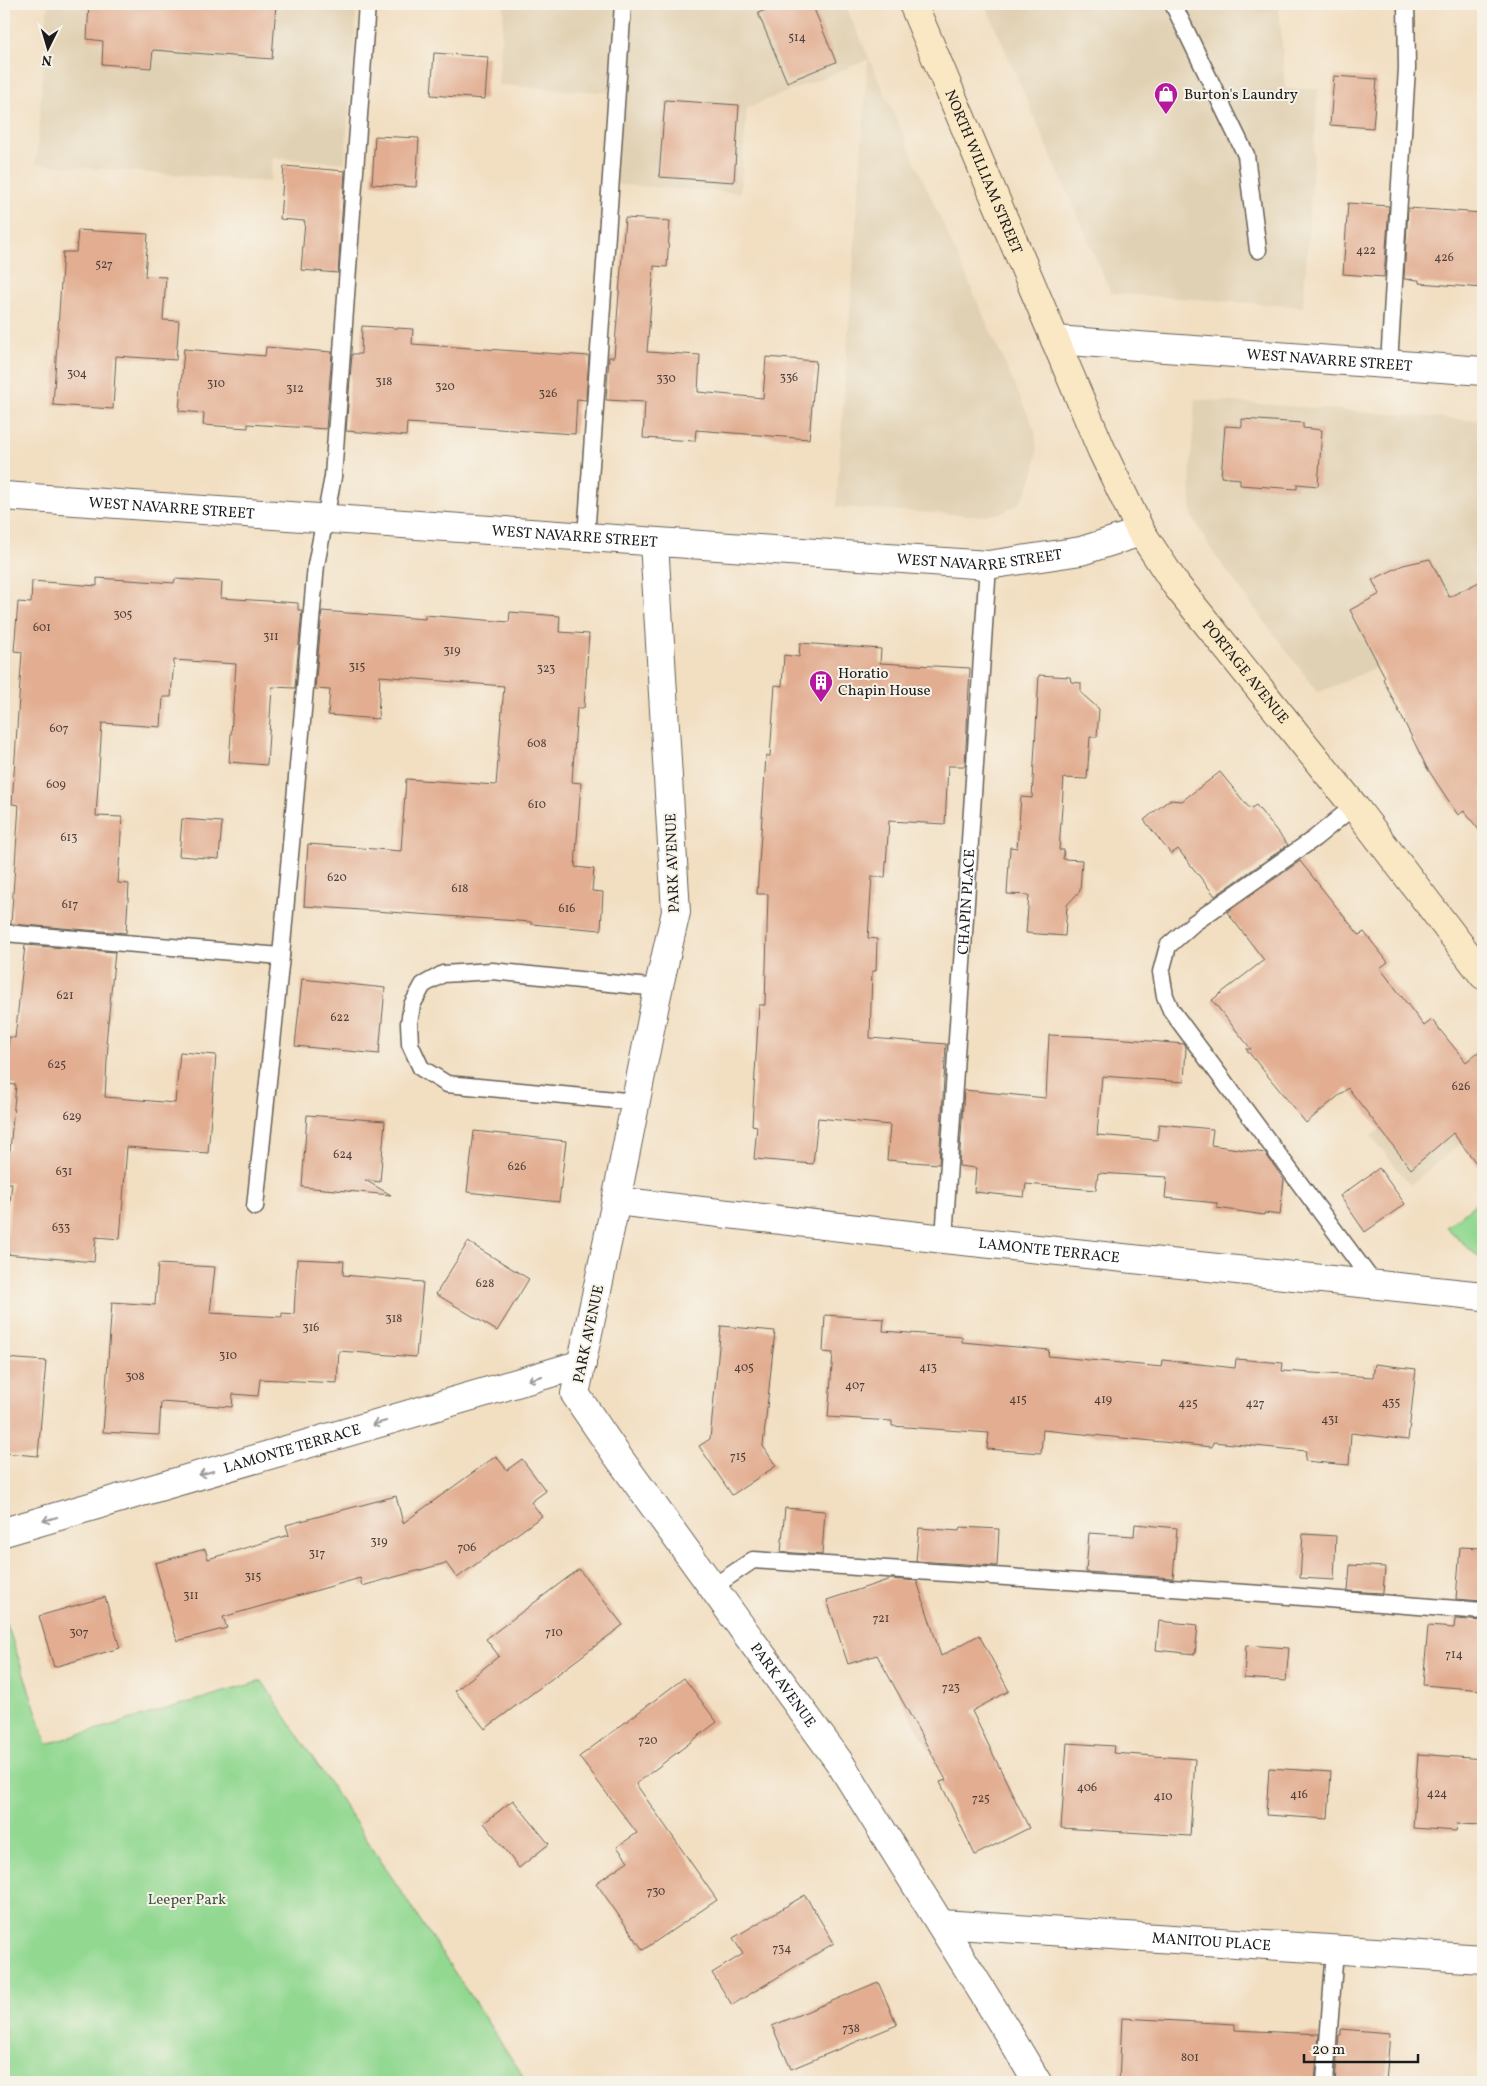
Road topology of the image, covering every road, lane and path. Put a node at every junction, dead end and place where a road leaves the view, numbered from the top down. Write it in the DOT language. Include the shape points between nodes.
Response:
graph roads {
  1 [pos="367,4"];
  2 [pos="623,4"];
  3 [pos="913,4"];
  4 [pos="1172,4"];
  5 [pos="1406,4"];
  6 [pos="1258,250"];
  7 [pos="1055,340"];
  8 [pos="1388,364"];
  9 [pos="1483,371"];
  10 [pos="4,496"];
  11 [pos="325,519"];
  12 [pos="1142,532"];
  13 [pos="586,537"];
  14 [pos="654,542"];
  15 [pos="988,565"];
  16 [pos="1354,806"];
  17 [pos="4,933"];
  18 [pos="281,956"];
  19 [pos="1483,975"];
  20 [pos="658,988"];
  21 [pos="636,1102"];
  22 [pos="616,1201"];
  23 [pos="255,1207"];
  24 [pos="944,1238"];
  25 [pos="1375,1285"];
  26 [pos="1483,1296"];
  27 [pos="582,1364"];
  28 [pos="4,1532"];
  29 [pos="714,1587"];
  30 [pos="1483,1611"];
  31 [pos="941,1924"];
  32 [pos="1334,1950"];
  33 [pos="1483,1959"];
  34 [pos="1037,2082"];
  35 [pos="1325,2082"];
  1 -- 11 [label="lane" via="333,478"];
  2 -- 13 [label="lane"];
  3 -- 7 [label="main road, NORTH WILLIAM STREET"];
  4 -- 6 [label="lane" via="1246,155"];
  5 -- 8 [label="lane" via="1407,68"];
  7 -- 8 [label="street, WEST NAVARRE STREET"];
  7 -- 12 [label="main road, PORTAGE AVENUE" via="1102,451"];
  8 -- 9 [label="street, WEST NAVARRE STREET"];
  10 -- 11 [label="street, WEST NAVARRE STREET"];
  11 -- 13 [label="street, WEST NAVARRE STREET"];
  11 -- 18 [label="lane" via="316,565"];
  12 -- 15 [label="street, WEST NAVARRE STREET" via="1081,551"];
  12 -- 16 [label="main road, PORTAGE AVENUE" via="1176,585"];
  13 -- 14 [label="street, WEST NAVARRE STREET"];
  14 -- 15 [label="street, WEST NAVARRE STREET"];
  14 -- 20 [label="street, PARK AVENUE" via="676,912"];
  15 -- 24 [label="lane, CHAPIN PLACE"];
  16 -- 19 [label="main road, PORTAGE AVENUE"];
  16 -- 25 [label="lane" via="1315,838 1194,923 1168,946 1161,972 1171,1010"];
  17 -- 18 [label="lane"];
  18 -- 23 [label="lane"];
  20 -- 21 [label="street, PARK AVENUE"];
  20 -- 21 [label="lane" via="492,971 443,974 423,985 412,1004 410,1044 421,1068 446,1084"];
  21 -- 22 [label="street, PARK AVENUE"];
  22 -- 24 [label="street, LAMONTE TERRACE"];
  22 -- 27 [label="street, PARK AVENUE"];
  24 -- 25 [label="street, LAMONTE TERRACE"];
  25 -- 26 [label="street, LAMONTE TERRACE"];
  27 -- 28 [label="street, LAMONTE TERRACE, one-way"];
  27 -- 29 [label="street, PARK AVENUE" via="575,1394"];
  29 -- 30 [label="lane" via="753,1560"];
  29 -- 31 [label="street, PARK AVENUE" via="840,1763"];
  31 -- 32 [label="street, MANITOU PLACE"];
  31 -- 34 [label="street, PARK AVENUE"];
  32 -- 33 [label="street, MANITOU PLACE"];
  32 -- 35 [label="lane"];
}
